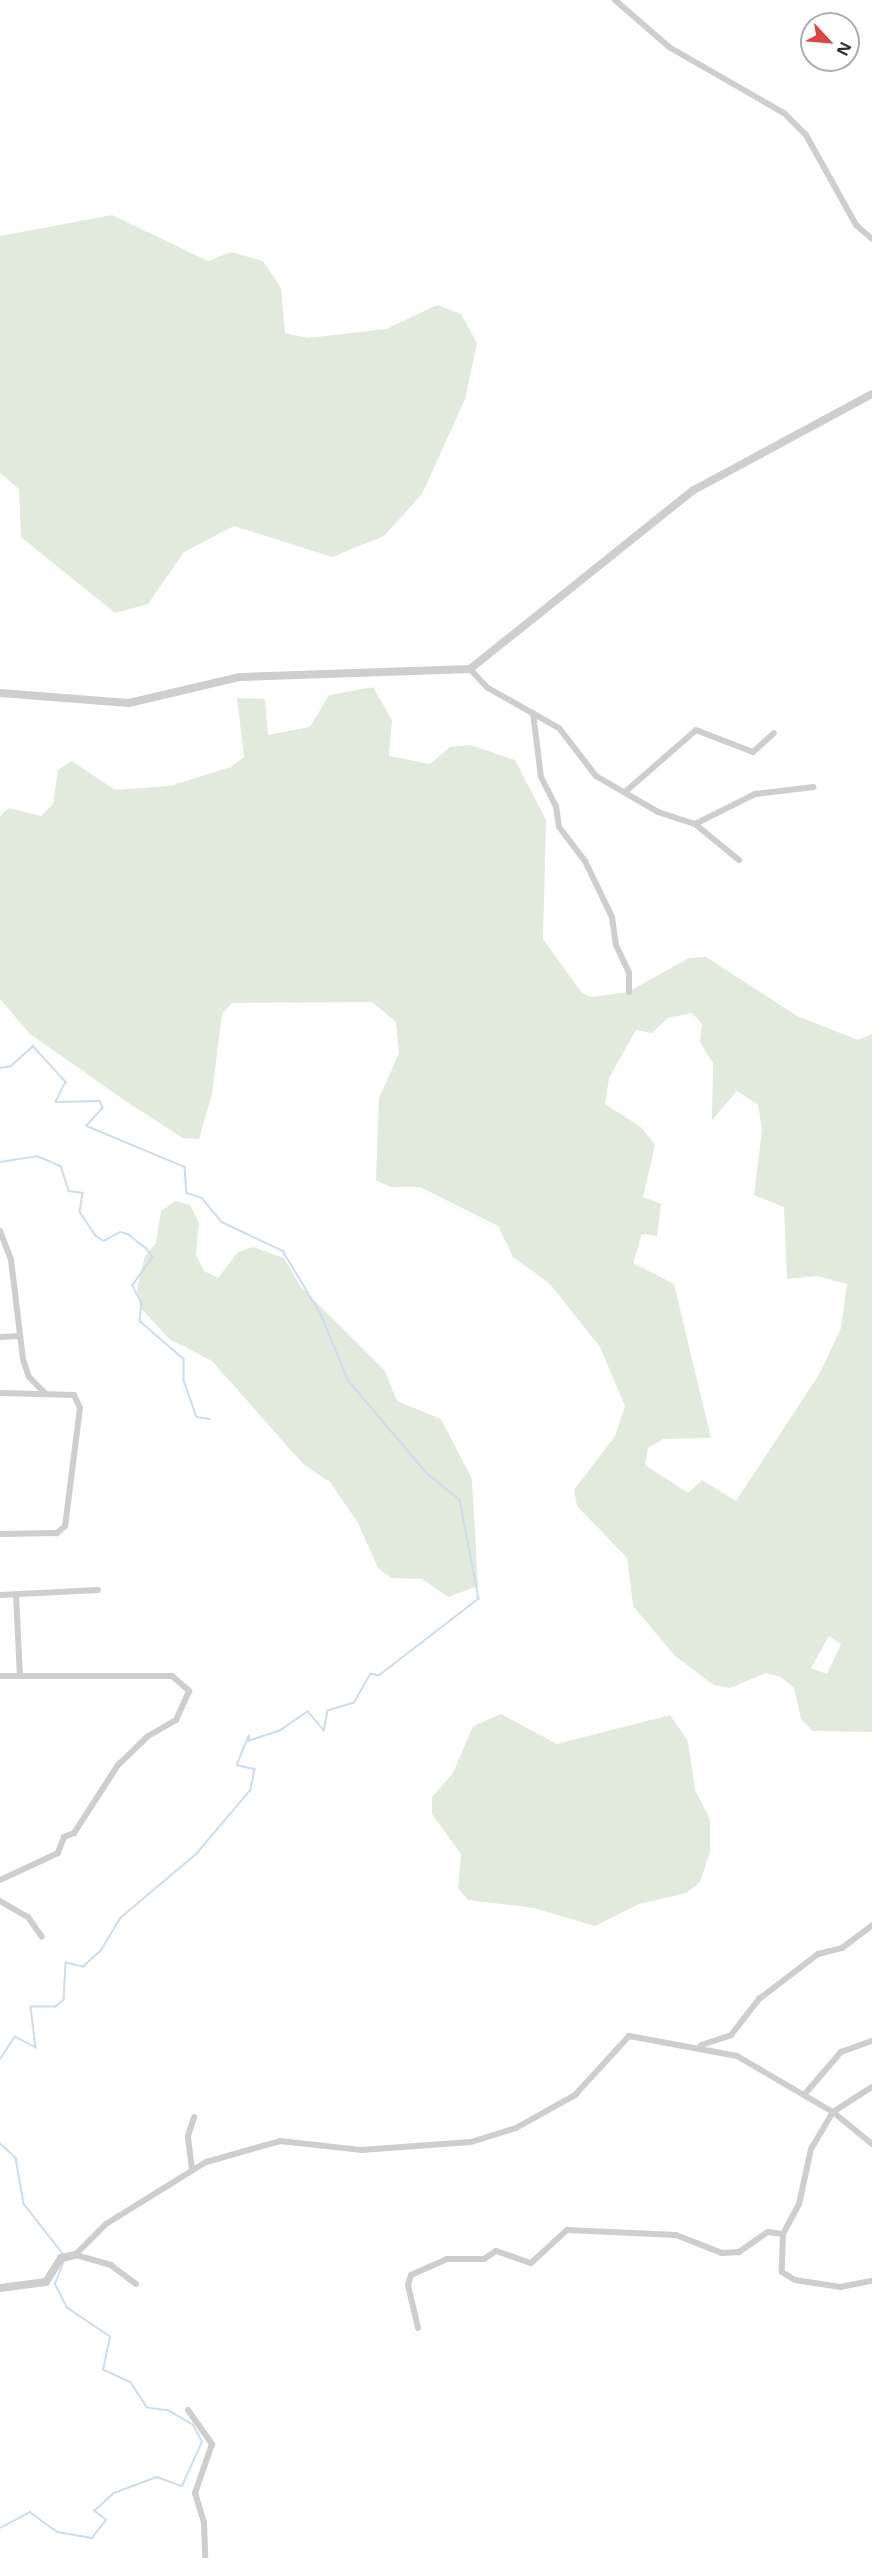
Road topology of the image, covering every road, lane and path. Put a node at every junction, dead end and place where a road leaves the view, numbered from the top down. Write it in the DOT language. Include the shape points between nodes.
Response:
graph roads {
  1 [pos="615,0"];
  2 [pos="872,239"];
  3 [pos="872,394"];
  4 [pos="470,669"];
  5 [pos="0,693"];
  6 [pos="532,713"];
  7 [pos="774,734"];
  8 [pos="814,787"];
  9 [pos="625,792"];
  10 [pos="694,824"];
  11 [pos="739,860"];
  12 [pos="628,992"];
  13 [pos="0,1231"];
  14 [pos="19,1336"];
  15 [pos="0,1337"];
  16 [pos="0,1393"];
  17 [pos="46,1394"];
  18 [pos="0,1534"];
  19 [pos="98,1590"];
  20 [pos="0,1595"];
  21 [pos="16,1595"];
  22 [pos="0,1676"];
  23 [pos="20,1676"];
  24 [pos="0,1880"];
  25 [pos="0,1901"];
  26 [pos="872,1924"];
  27 [pos="42,1937"];
  28 [pos="872,2041"];
  29 [pos="698,2046"];
  30 [pos="872,2087"];
  31 [pos="804,2095"];
  32 [pos="833,2112"];
  33 [pos="194,2117"];
  34 [pos="872,2144"];
  35 [pos="192,2170"];
  36 [pos="783,2234"];
  37 [pos="73,2257"];
  38 [pos="872,2281"];
  39 [pos="136,2284"];
  40 [pos="0,2288"];
  41 [pos="418,2328"];
  42 [pos="188,2410"];
  43 [pos="205,2558"];
  1 -- 2 [label="street" via="669,47 784,113 806,135 856,225"];
  3 -- 4 [label="street" via="692,491"];
  4 -- 5 [label="street" via="240,677 129,704"];
  4 -- 6 [label="street" via="478,682"];
  6 -- 9 [label="street" via="559,728 596,776"];
  6 -- 12 [label="street" via="541,777 556,806 559,827 585,861 612,917 616,945 628,966"];
  7 -- 9 [label="street" via="753,752 696,730"];
  8 -- 10 [label="street" via="755,794"];
  9 -- 10 [label="street" via="658,812"];
  10 -- 11 [label="street"];
  13 -- 14 [label="street" via="11,1260"];
  14 -- 15 [label="street"];
  14 -- 17 [label="street" via="30,1377"];
  16 -- 17 [label="street"];
  17 -- 18 [label="street" via="78,1397 71,1512 57,1533"];
  19 -- 21 [label="street"];
  20 -- 21 [label="street"];
  21 -- 23 [label="street"];
  22 -- 23 [label="street"];
  23 -- 24 [label="street" via="172,1676 189,1691 176,1720 147,1737 118,1765 74,1833 64,1837 58,1853"];
  25 -- 27 [label="street" via="28,1917"];
  26 -- 29 [label="street" via="842,1948 818,1954 759,1999 731,2035"];
  28 -- 31 [label="street" via="841,2052"];
  29 -- 31 [label="street" via="737,2056"];
  29 -- 35 [label="street" via="625,2036 575,2095 516,2128 471,2142 361,2150 280,2141"];
  30 -- 32 [label="street"];
  31 -- 32 [label="street"];
  32 -- 34 [label="street"];
  32 -- 36 [label="street" via="811,2149 799,2204"];
  33 -- 35 [label="street" via="188,2136"];
  35 -- 37 [label="street" via="95,2232"];
  36 -- 38 [label="street" via="786,2275 824,2286"];
  36 -- 41 [label="street" via="768,2232 739,2252 722,2253 676,2235 567,2230 531,2263 496,2251 484,2259 447,2259 411,2275 408,2285"];
  37 -- 39 [label="street" via="111,2265"];
  37 -- 40 [label="street" via="61,2258 46,2283"];
  42 -- 43 [label="street" via="212,2444 195,2493 204,2522"];
}
